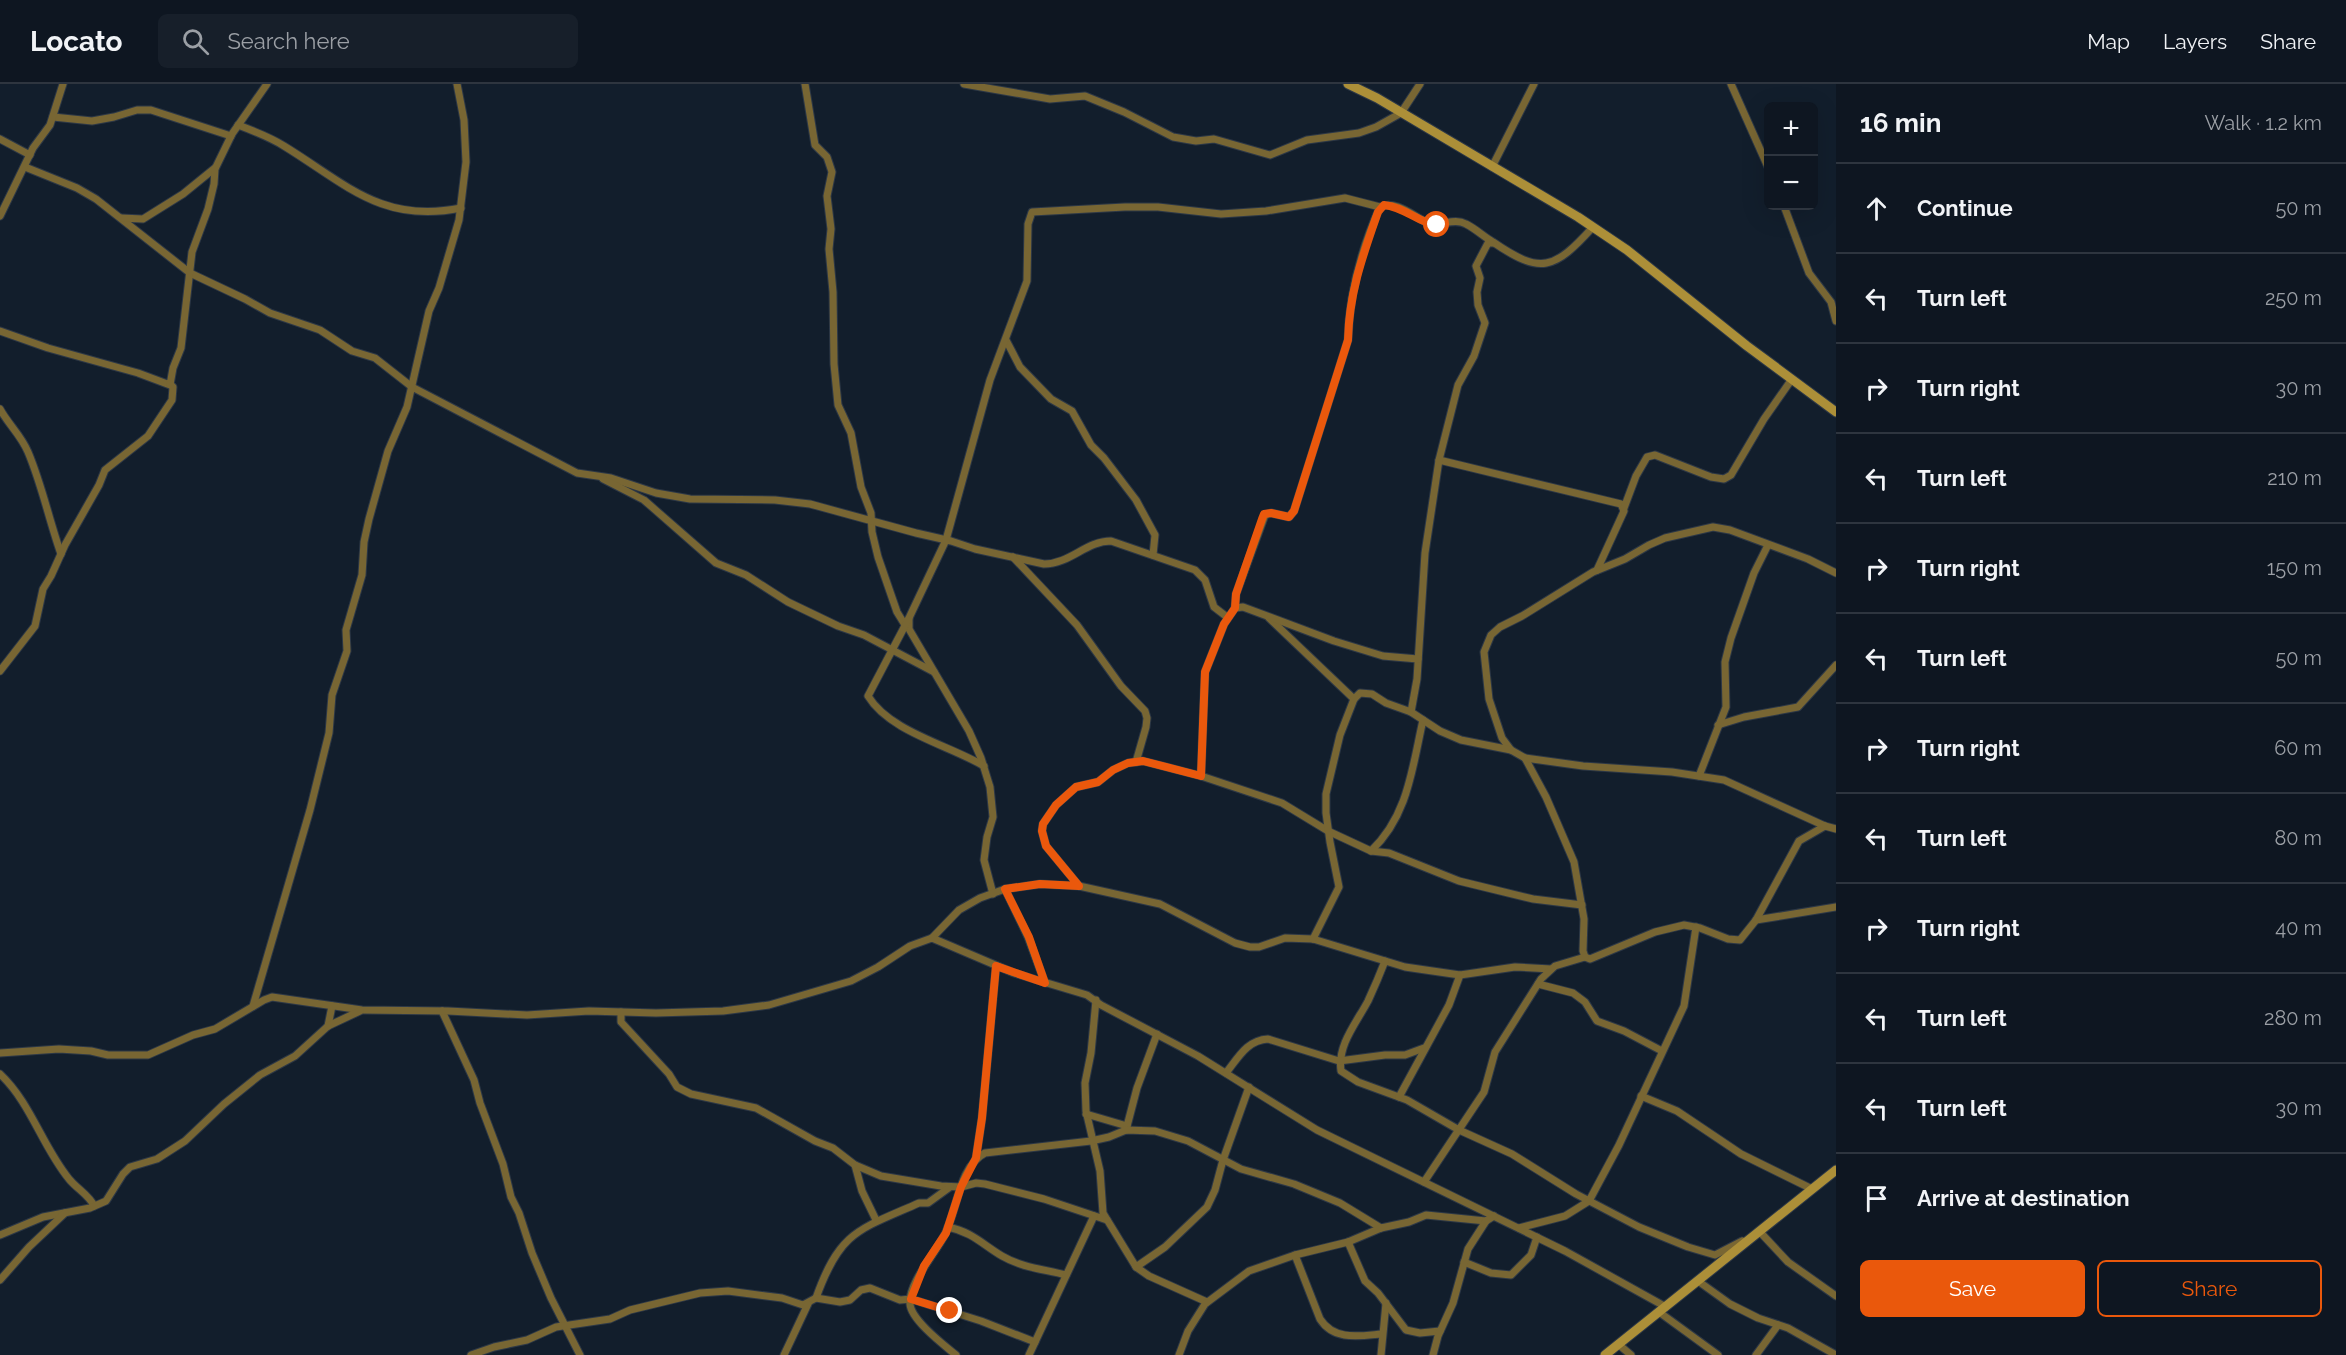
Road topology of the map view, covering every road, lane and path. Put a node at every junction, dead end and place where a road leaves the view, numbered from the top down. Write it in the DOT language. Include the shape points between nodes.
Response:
graph roads {
  1 [pos="63,84"];
  2 [pos="267,84"];
  3 [pos="449,84"];
  4 [pos="805,84"];
  5 [pos="964,84"];
  6 [pos="1348,84"];
  7 [pos="1420,84"];
  8 [pos="1534,84"];
  9 [pos="1731,84"];
  10 [pos="458,86"];
  11 [pos="1401,113"];
  12 [pos="53,117"];
  13 [pos="238,125"];
  14 [pos="231,136"];
  15 [pos="0,139"];
  16 [pos="30,155"];
  17 [pos="1764,158"];
  18 [pos="1492,166"];
  19 [pos="25,167"];
  20 [pos="215,168"];
  21 [pos="1380,207"];
  22 [pos="461,208"];
  23 [pos="1785,210"];
  24 [pos="0,216"];
  25 [pos="121,218"];
  26 [pos="1593,227"];
  27 [pos="1493,243"];
  28 [pos="190,273"];
  29 [pos="1836,321"];
  30 [pos="0,331"];
  31 [pos="1006,340"];
  32 [pos="1792,379"];
  33 [pos="170,384"];
  34 [pos="412,387"];
  35 [pos="0,409"];
  36 [pos="1836,412"];
  37 [pos="1438,460"];
  38 [pos="600,477"];
  39 [pos="1624,508"];
  40 [pos="871,519"];
  41 [pos="946,540"];
  42 [pos="1768,545"];
  43 [pos="61,554"];
  44 [pos="1153,555"];
  45 [pos="1013,557"];
  46 [pos="1597,570"];
  47 [pos="1836,573"];
  48 [pos="1235,608"];
  49 [pos="1266,615"];
  50 [pos="1227,617"];
  51 [pos="907,622"];
  52 [pos="893,648"];
  53 [pos="1418,659"];
  54 [pos="1836,665"];
  55 [pos="0,671"];
  56 [pos="934,672"];
  57 [pos="1354,699"];
  58 [pos="1411,711"];
  59 [pos="1423,720"];
  60 [pos="1718,725"];
  61 [pos="1511,750"];
  62 [pos="1525,758"];
  63 [pos="1136,762"];
  64 [pos="984,766"];
  65 [pos="1201,776"];
  66 [pos="1699,776"];
  67 [pos="1825,826"];
  68 [pos="1836,829"];
  69 [pos="1328,831"];
  70 [pos="1371,851"];
  71 [pos="1079,886"];
  72 [pos="1005,889"];
  73 [pos="993,894"];
  74 [pos="1582,905"];
  75 [pos="1836,907"];
  76 [pos="1756,920"];
  77 [pos="1696,927"];
  78 [pos="932,938"];
  79 [pos="1313,939"];
  80 [pos="1585,957"];
  81 [pos="1385,961"];
  82 [pos="996,966"];
  83 [pos="1551,969"];
  84 [pos="1460,975"];
  85 [pos="1045,983"];
  86 [pos="1538,984"];
  87 [pos="1096,1000"];
  88 [pos="253,1006"];
  89 [pos="332,1006"];
  90 [pos="362,1010"];
  91 [pos="442,1011"];
  92 [pos="621,1012"];
  93 [pos="328,1026"];
  94 [pos="1157,1034"];
  95 [pos="1424,1048"];
  96 [pos="1662,1051"];
  97 [pos="0,1053"];
  98 [pos="1339,1061"];
  99 [pos="1226,1073"];
  100 [pos="0,1074"];
  101 [pos="1249,1087"];
  102 [pos="1641,1096"];
  103 [pos="1399,1097"];
  104 [pos="1086,1114"];
  105 [pos="1127,1128"];
  106 [pos="1459,1130"];
  107 [pos="1091,1141"];
  108 [pos="976,1158"];
  109 [pos="1223,1160"];
  110 [pos="855,1166"];
  111 [pos="1836,1170"];
  112 [pos="1425,1182"];
  113 [pos="950,1187"];
  114 [pos="961,1187"];
  115 [pos="1812,1189"];
  116 [pos="1589,1201"];
  117 [pos="94,1206"];
  118 [pos="65,1214"];
  119 [pos="1094,1216"];
  120 [pos="1494,1216"];
  121 [pos="876,1220"];
  122 [pos="1107,1220"];
  123 [pos="1486,1221"];
  124 [pos="948,1227"];
  125 [pos="1382,1228"];
  126 [pos="1518,1228"];
  127 [pos="1760,1232"];
  128 [pos="0,1235"];
  129 [pos="1537,1237"];
  130 [pos="1348,1242"];
  131 [pos="1295,1255"];
  132 [pos="1464,1262"];
  133 [pos="1136,1267"];
  134 [pos="1066,1275"];
  135 [pos="0,1280"];
  136 [pos="1698,1281"];
  137 [pos="1836,1296"];
  138 [pos="816,1298"];
  139 [pos="911,1299"];
  140 [pos="1207,1302"];
  141 [pos="1386,1303"];
  142 [pos="808,1304"];
  143 [pos="1663,1309"];
  144 [pos="565,1325"];
  145 [pos="1778,1325"];
  146 [pos="1440,1331"];
  147 [pos="1381,1334"];
  148 [pos="1035,1342"];
  149 [pos="1618,1344"];
  150 [pos="471,1355"];
  151 [pos="580,1355"];
  152 [pos="784,1355"];
  153 [pos="956,1355"];
  154 [pos="1029,1355"];
  155 [pos="1179,1355"];
  156 [pos="1381,1355"];
  157 [pos="1433,1355"];
  158 [pos="1605,1355"];
  159 [pos="1631,1355"];
  160 [pos="1718,1355"];
  161 [pos="1756,1355"];
  162 [pos="1836,1355"];
  1 -- 12 [label="street"];
  2 -- 13 [label="street"];
  3 -- 10 [label="street"];
  4 -- 40 [label="street" via="815,145 827,157 832,172 827,196 838,405 851,433 855,464"];
  5 -- 11 [label="street" via="1050,99 1085,96 1173,137 1214,139 1266,155 1307,140 1368,130"];
  6 -- 11 [label="street"];
  7 -- 11 [label="street"];
  8 -- 18 [label="street"];
  9 -- 17 [label="street"];
  10 -- 22 [label="street" via="465,153"];
  11 -- 18 [label="street"];
  12 -- 14 [label="street" via="92,121 151,110"];
  12 -- 16 [label="street"];
  13 -- 14 [label="street"];
  13 -- 22 [label="street" via="283,146 341,185 392,207 436,213"];
  14 -- 20 [label="street"];
  15 -- 16 [label="street"];
  16 -- 19 [label="street"];
  18 -- 26 [label="street"];
  19 -- 24 [label="street"];
  19 -- 25 [label="street" via="77,188"];
  20 -- 25 [label="street" via="149,216 136,220"];
  20 -- 28 [label="street"];
  21 -- 27 [label="street" via="1402,209 1432,225 1464,223"];
  21 -- 31 [label="street" via="1346,198 1221,214 1147,207 1032,212 1028,224 1027,281"];
  21 -- 48 [label="street" via="1353,289 1348,340 1294,511 1289,517 1264,514 1236,594"];
  22 -- 34 [label="street" via="429,311"];
  23 -- 29 [label="street" via="1809,273 1831,302"];
  25 -- 28 [label="street"];
  26 -- 27 [label="street" via="1574,246 1544,264 1528,262"];
  26 -- 32 [label="street"];
  27 -- 37 [label="street" via="1488,243 1476,266 1478,305 1485,323 1474,356 1458,385"];
  28 -- 33 [label="street" via="181,348"];
  28 -- 34 [label="street" via="270,314 320,330 352,351 375,358"];
  30 -- 33 [label="street"];
  31 -- 41 [label="street" via="990,380"];
  31 -- 44 [label="street" via="1020,367 1051,399 1072,411 1091,445 1137,500 1155,535"];
  32 -- 36 [label="street"];
  32 -- 39 [label="street" via="1731,475 1724,479 1711,477 1655,455 1647,457"];
  33 -- 43 [label="street" via="172,400 158,422 148,436 108,466"];
  34 -- 38 [label="street" via="560,465"];
  34 -- 88 [label="street" via="369,519 360,582 346,630 345,662 332,695 329,733"];
  35 -- 43 [label="street" via="27,451"];
  37 -- 39 [label="street" via="1621,504"];
  37 -- 53 [label="street" via="1422,588"];
  38 -- 40 [label="street" via="690,499 775,500"];
  38 -- 52 [label="street" via="644,500 716,563 746,575 788,602"];
  39 -- 46 [label="street"];
  40 -- 41 [label="street"];
  40 -- 51 [label="street" via="878,557 897,612"];
  41 -- 45 [label="street"];
  41 -- 51 [label="street"];
  42 -- 46 [label="street" via="1713,527 1665,538"];
  42 -- 47 [label="street"];
  42 -- 60 [label="street" via="1754,573 1725,662 1726,707"];
  43 -- 55 [label="street" via="43,589 35,626"];
  44 -- 45 [label="street" via="1101,541 1053,564"];
  44 -- 50 [label="street" via="1202,575 1214,607"];
  45 -- 63 [label="street" via="1077,625 1121,687 1145,711 1146,727"];
  46 -- 61 [label="street" via="1491,635 1484,652 1489,699 1502,738"];
  48 -- 49 [label="street"];
  48 -- 50 [label="street"];
  49 -- 53 [label="street" via="1383,656"];
  49 -- 57 [label="street"];
  50 -- 65 [label="street" via="1205,672"];
  51 -- 52 [label="street"];
  51 -- 56 [label="street"];
  52 -- 56 [label="street"];
  52 -- 64 [label="street" via="868,696 873,704 927,741 951,748"];
  53 -- 58 [label="street"];
  54 -- 60 [label="street" via="1798,707"];
  56 -- 64 [label="street" via="969,731"];
  57 -- 58 [label="street" via="1360,693 1372,694"];
  57 -- 69 [label="street" via="1340,735 1326,794"];
  58 -- 59 [label="street"];
  59 -- 61 [label="street" via="1461,740"];
  59 -- 70 [label="street" via="1399,814"];
  60 -- 66 [label="street"];
  61 -- 62 [label="street"];
  62 -- 66 [label="street"];
  62 -- 74 [label="street" via="1566,841"];
  63 -- 65 [label="street"];
  63 -- 71 [label="street" via="1113,770 1098,782 1076,787 1043,824 1046,846"];
  64 -- 73 [label="street" via="993,817 984,860"];
  65 -- 69 [label="street" via="1282,803"];
  66 -- 67 [label="street" via="1724,780"];
  67 -- 68 [label="street"];
  67 -- 76 [label="street" via="1799,841"];
  69 -- 70 [label="street"];
  69 -- 79 [label="street" via="1339,887"];
  70 -- 74 [label="street" via="1389,853 1435,873 1508,893"];
  71 -- 72 [label="street" via="1040,884"];
  71 -- 79 [label="street" via="1160,904 1234,944 1259,947 1285,938"];
  72 -- 73 [label="street"];
  72 -- 85 [label="street" via="1029,937"];
  73 -- 78 [label="street" via="959,910"];
  74 -- 80 [label="street"];
  75 -- 76 [label="street"];
  76 -- 77 [label="street" via="1740,940"];
  77 -- 80 [label="street" via="1655,932 1590,959"];
  77 -- 96 [label="street" via="1684,1005"];
  78 -- 82 [label="street"];
  78 -- 92 [label="street" via="910,946 851,981 769,1005 723,1011"];
  79 -- 81 [label="street"];
  80 -- 83 [label="street"];
  81 -- 84 [label="street"];
  81 -- 98 [label="street"];
  82 -- 85 [label="street"];
  82 -- 108 [label="street"];
  83 -- 84 [label="street" via="1515,966"];
  83 -- 86 [label="street"];
  84 -- 95 [label="street" via="1449,1005"];
  85 -- 87 [label="street"];
  86 -- 96 [label="street" via="1578,996 1597,1021"];
  86 -- 106 [label="street" via="1495,1052 1484,1092"];
  87 -- 94 [label="street"];
  87 -- 104 [label="street" via="1085,1083"];
  88 -- 89 [label="street" via="272,997"];
  88 -- 97 [label="street" via="215,1029 148,1055 108,1055 76,1049"];
  89 -- 90 [label="street"];
  89 -- 93 [label="street"];
  90 -- 91 [label="street"];
  90 -- 93 [label="street"];
  91 -- 92 [label="street" via="527,1015"];
  91 -- 144 [label="street" via="474,1080 511,1197"];
  92 -- 110 [label="street" via="621,1022 677,1087 691,1094 756,1108 833,1148"];
  93 -- 117 [label="street" via="295,1056 260,1075 185,1141 157,1158 130,1167 106,1202"];
  94 -- 99 [label="street"];
  94 -- 105 [label="street"];
  95 -- 98 [label="street" via="1405,1055"];
  95 -- 103 [label="street"];
  96 -- 102 [label="street"];
  98 -- 99 [label="street" via="1259,1040 1242,1051"];
  98 -- 103 [label="street" via="1341,1071 1358,1082"];
  99 -- 101 [label="street"];
  100 -- 117 [label="street" via="17,1093 48,1152"];
  101 -- 109 [label="street"];
  101 -- 112 [label="street" via="1317,1130"];
  102 -- 115 [label="street" via="1677,1111 1741,1154"];
  102 -- 116 [label="street"];
  103 -- 106 [label="street"];
  104 -- 105 [label="street"];
  104 -- 107 [label="street"];
  105 -- 107 [label="street"];
  105 -- 109 [label="street" via="1172,1135"];
  106 -- 112 [label="street"];
  106 -- 116 [label="street" via="1512,1154"];
  107 -- 108 [label="street" via="1018,1148"];
  107 -- 122 [label="street"];
  108 -- 114 [label="street"];
  109 -- 125 [label="street" via="1340,1203"];
  109 -- 133 [label="street" via="1207,1207 1165,1247"];
  110 -- 113 [label="street" via="881,1176"];
  110 -- 121 [label="street"];
  111 -- 115 [label="street"];
  112 -- 120 [label="street"];
  113 -- 114 [label="street"];
  113 -- 121 [label="street" via="928,1203"];
  114 -- 119 [label="street" via="985,1184"];
  114 -- 124 [label="street"];
  115 -- 127 [label="street"];
  116 -- 126 [label="street" via="1565,1216"];
  116 -- 127 [label="street" via="1638,1227 1715,1255"];
  117 -- 118 [label="street"];
  118 -- 128 [label="street" via="43,1217"];
  118 -- 135 [label="street" via="28,1247"];
  119 -- 122 [label="street"];
  119 -- 134 [label="street"];
  120 -- 123 [label="street"];
  120 -- 126 [label="street"];
  121 -- 138 [label="street" via="836,1252"];
  122 -- 133 [label="street"];
  123 -- 125 [label="street" via="1426,1215"];
  123 -- 132 [label="street"];
  124 -- 134 [label="street" via="961,1229 1027,1268"];
  124 -- 139 [label="street" via="924,1266"];
  125 -- 130 [label="street"];
  126 -- 129 [label="street"];
  127 -- 136 [label="street"];
  127 -- 137 [label="street" via="1788,1262"];
  129 -- 132 [label="street" via="1532,1255 1511,1275 1491,1273"];
  129 -- 143 [label="street" via="1609,1274"];
  130 -- 131 [label="street"];
  130 -- 141 [label="street" via="1365,1281"];
  131 -- 140 [label="street" via="1249,1271"];
  131 -- 147 [label="street" via="1326,1329 1341,1336"];
  132 -- 146 [label="street" via="1453,1303"];
  133 -- 140 [label="street"];
  134 -- 148 [label="street"];
  136 -- 143 [label="street"];
  136 -- 145 [label="street" via="1731,1304"];
  138 -- 139 [label="street" via="840,1302 870,1288 900,1300"];
  138 -- 142 [label="street"];
  139 -- 148 [label="street"];
  139 -- 153 [label="street" via="909,1304 918,1319"];
  140 -- 155 [label="street" via="1188,1331"];
  141 -- 146 [label="street" via="1406,1330"];
  141 -- 147 [label="street"];
  142 -- 144 [label="street" via="717,1291 660,1301 610,1319"];
  142 -- 152 [label="street"];
  143 -- 149 [label="street"];
  143 -- 160 [label="street"];
  144 -- 150 [label="street"];
  144 -- 151 [label="street"];
  145 -- 161 [label="street"];
  145 -- 162 [label="street"];
  146 -- 157 [label="street"];
  147 -- 156 [label="street"];
  148 -- 154 [label="street"];
  149 -- 158 [label="street"];
  149 -- 159 [label="street"];
}
